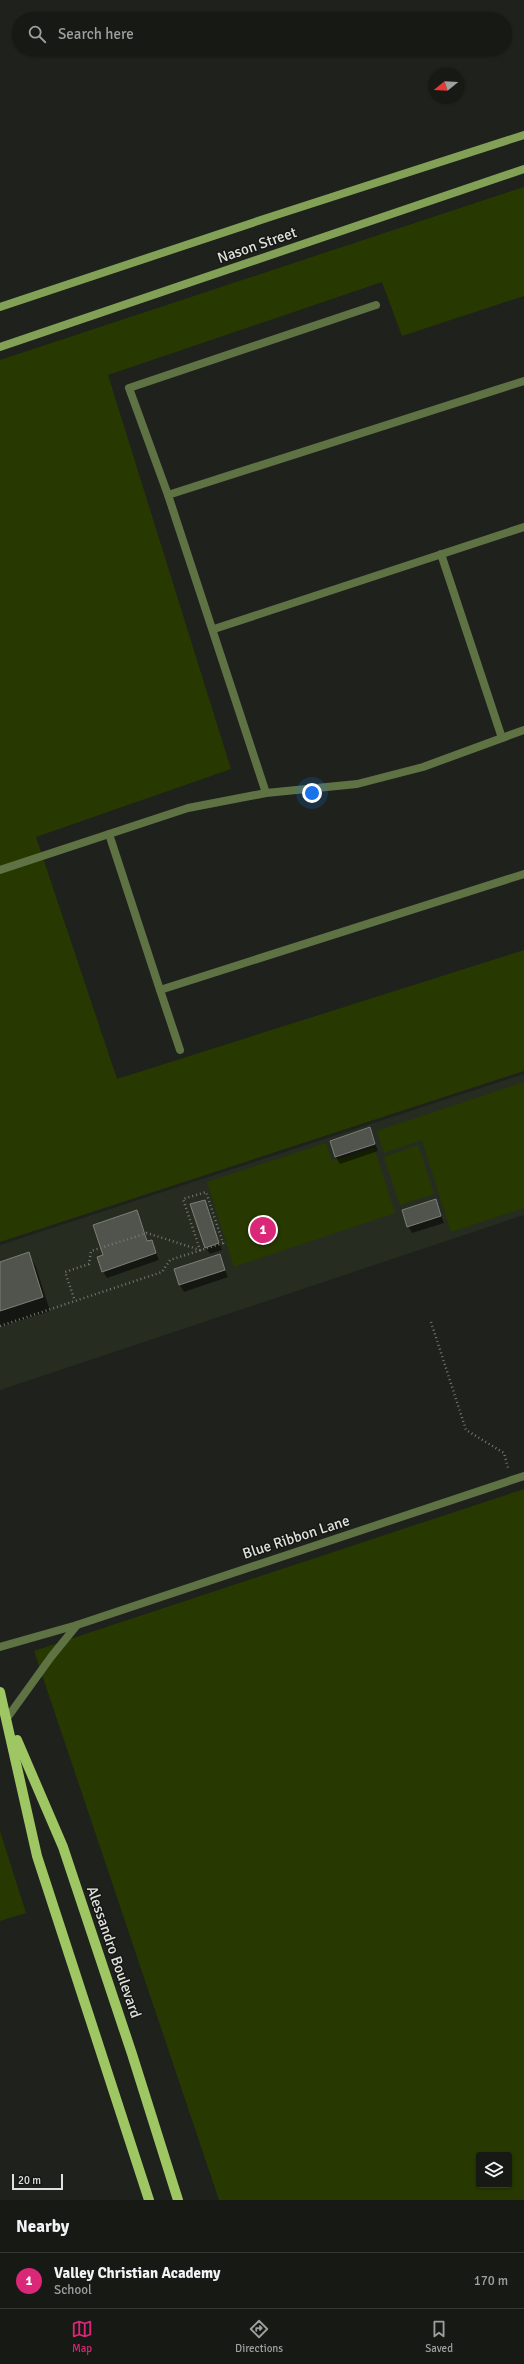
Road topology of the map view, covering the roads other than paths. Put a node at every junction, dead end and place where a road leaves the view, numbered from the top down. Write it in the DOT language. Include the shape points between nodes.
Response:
graph roads {
  1 [pos="524,135"];
  2 [pos="524,169"];
  3 [pos="376,305"];
  4 [pos="0,307"];
  5 [pos="0,347"];
  6 [pos="524,381"];
  7 [pos="168,495"];
  8 [pos="524,527"];
  9 [pos="441,554"];
  10 [pos="214,629"];
  11 [pos="524,730"];
  12 [pos="502,738"];
  13 [pos="266,793"];
  14 [pos="109,834"];
  15 [pos="0,870"];
  16 [pos="524,874"];
  17 [pos="160,990"];
  18 [pos="180,1050"];
  19 [pos="524,1476"];
  20 [pos="77,1626"];
  21 [pos="0,1647"];
  22 [pos="0,1692"];
  23 [pos="7,1718"];
  24 [pos="150,2200"];
  25 [pos="178,2200"];
  1 -- 4 [label="main road, Nason Street"];
  2 -- 5 [label="main road, Nason Street"];
  3 -- 7 [label="street" via="129,388"];
  6 -- 7 [label="street"];
  7 -- 10 [label="street"];
  8 -- 9 [label="street"];
  9 -- 10 [label="street"];
  9 -- 12 [label="street"];
  10 -- 13 [label="street"];
  11 -- 12 [label="street"];
  12 -- 13 [label="street" via="423,767 357,784"];
  13 -- 14 [label="street" via="188,808"];
  14 -- 15 [label="street"];
  14 -- 17 [label="street"];
  16 -- 17 [label="street"];
  17 -- 18 [label="street"];
  19 -- 20 [label="street, Blue Ribbon Lane"];
  20 -- 21 [label="street, Blue Ribbon Lane"];
  20 -- 23 [label="street"];
  22 -- 23 [label="main road, Alessandro Boulevard"];
  23 -- 24 [label="main road, Alessandro Boulevard" via="38,1856"];
  23 -- 25 [label="main road, Alessandro Boulevard" via="63,1847"];
}
